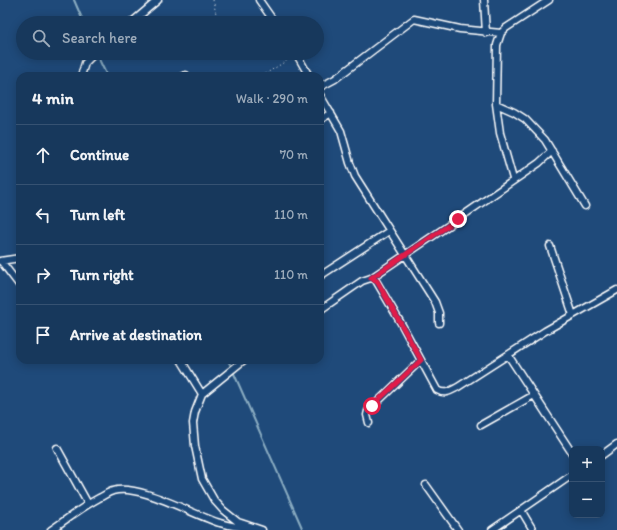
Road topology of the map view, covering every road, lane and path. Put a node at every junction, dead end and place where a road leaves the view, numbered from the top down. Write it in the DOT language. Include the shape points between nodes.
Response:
graph roads {
  1 [pos="158,0"];
  2 [pos="213,0"];
  3 [pos="259,0"];
  4 [pos="484,0"];
  5 [pos="549,0"];
  6 [pos="139,16"];
  7 [pos="216,16"];
  8 [pos="270,16"];
  9 [pos="486,32"];
  10 [pos="501,33"];
  11 [pos="89,60"];
  12 [pos="287,60"];
  13 [pos="300,60"];
  14 [pos="82,72"];
  15 [pos="268,72"];
  16 [pos="307,72"];
  17 [pos="324,85"];
  18 [pos="324,102"];
  19 [pos="496,104"];
  20 [pos="331,113"];
  21 [pos="324,117"];
  22 [pos="552,152"];
  23 [pos="513,179"];
  24 [pos="585,206"];
  25 [pos="389,231"];
  26 [pos="550,246"];
  27 [pos="405,255"];
  28 [pos="16,259"];
  29 [pos="1,261"];
  30 [pos="324,273"];
  31 [pos="371,278"];
  32 [pos="16,281"];
  33 [pos="617,290"];
  34 [pos="324,307"];
  35 [pos="574,315"];
  36 [pos="439,323"];
  37 [pos="508,355"];
  38 [pos="421,360"];
  39 [pos="183,364"];
  40 [pos="239,364"];
  41 [pos="202,394"];
  42 [pos="534,395"];
  43 [pos="369,423"];
  44 [pos="481,426"];
  45 [pos="617,444"];
  46 [pos="57,448"];
  47 [pos="569,448"];
  48 [pos="605,453"];
  49 [pos="569,477"];
  50 [pos="426,485"];
  51 [pos="88,504"];
  52 [pos="521,510"];
  53 [pos="232,526"];
  54 [pos="259,529"];
  55 [pos="51,530"];
  56 [pos="226,530"];
  57 [pos="458,530"];
  58 [pos="492,530"];
  59 [pos="532,530"];
  1 -- 6 [label="street"];
  2 -- 7 [label="path"];
  3 -- 8 [label="street"];
  4 -- 9 [label="street"];
  5 -- 10 [label="street"];
  9 -- 10 [label="street"];
  9 -- 17 [label="street" via="414,19"];
  10 -- 19 [label="street" via="498,45"];
  11 -- 14 [label="street"];
  12 -- 15 [label="path"];
  13 -- 16 [label="street"];
  18 -- 20 [label="street"];
  19 -- 22 [label="street" via="525,119 545,140"];
  19 -- 23 [label="street" via="500,133"];
  20 -- 21 [label="street"];
  20 -- 25 [label="street" via="344,138 355,176"];
  22 -- 23 [label="street"];
  22 -- 24 [label="street"];
  23 -- 27 [label="street"];
  25 -- 27 [label="street"];
  25 -- 30 [label="street"];
  26 -- 35 [label="street"];
  27 -- 31 [label="street"];
  27 -- 36 [label="street" via="435,302 439,312"];
  28 -- 29 [label="street"];
  29 -- 32 [label="street"];
  31 -- 34 [label="street" via="362,281"];
  31 -- 38 [label="street" via="377,281"];
  33 -- 35 [label="street"];
  35 -- 37 [label="street"];
  37 -- 38 [label="street" via="444,393 437,390"];
  37 -- 42 [label="street"];
  38 -- 43 [label="street" via="368,411"];
  39 -- 41 [label="street"];
  40 -- 41 [label="street"];
  41 -- 54 [label="street" via="193,423 202,479 223,510 238,522"];
  42 -- 44 [label="street"];
  42 -- 47 [label="street"];
  45 -- 48 [label="street"];
  46 -- 51 [label="street"];
  49 -- 52 [label="street"];
  50 -- 57 [label="street"];
  51 -- 53 [label="street" via="113,491 124,489 166,500 198,515"];
  51 -- 55 [label="street"];
  52 -- 58 [label="street"];
  52 -- 59 [label="street"];
  53 -- 54 [label="street"];
  53 -- 56 [label="street"];
}
